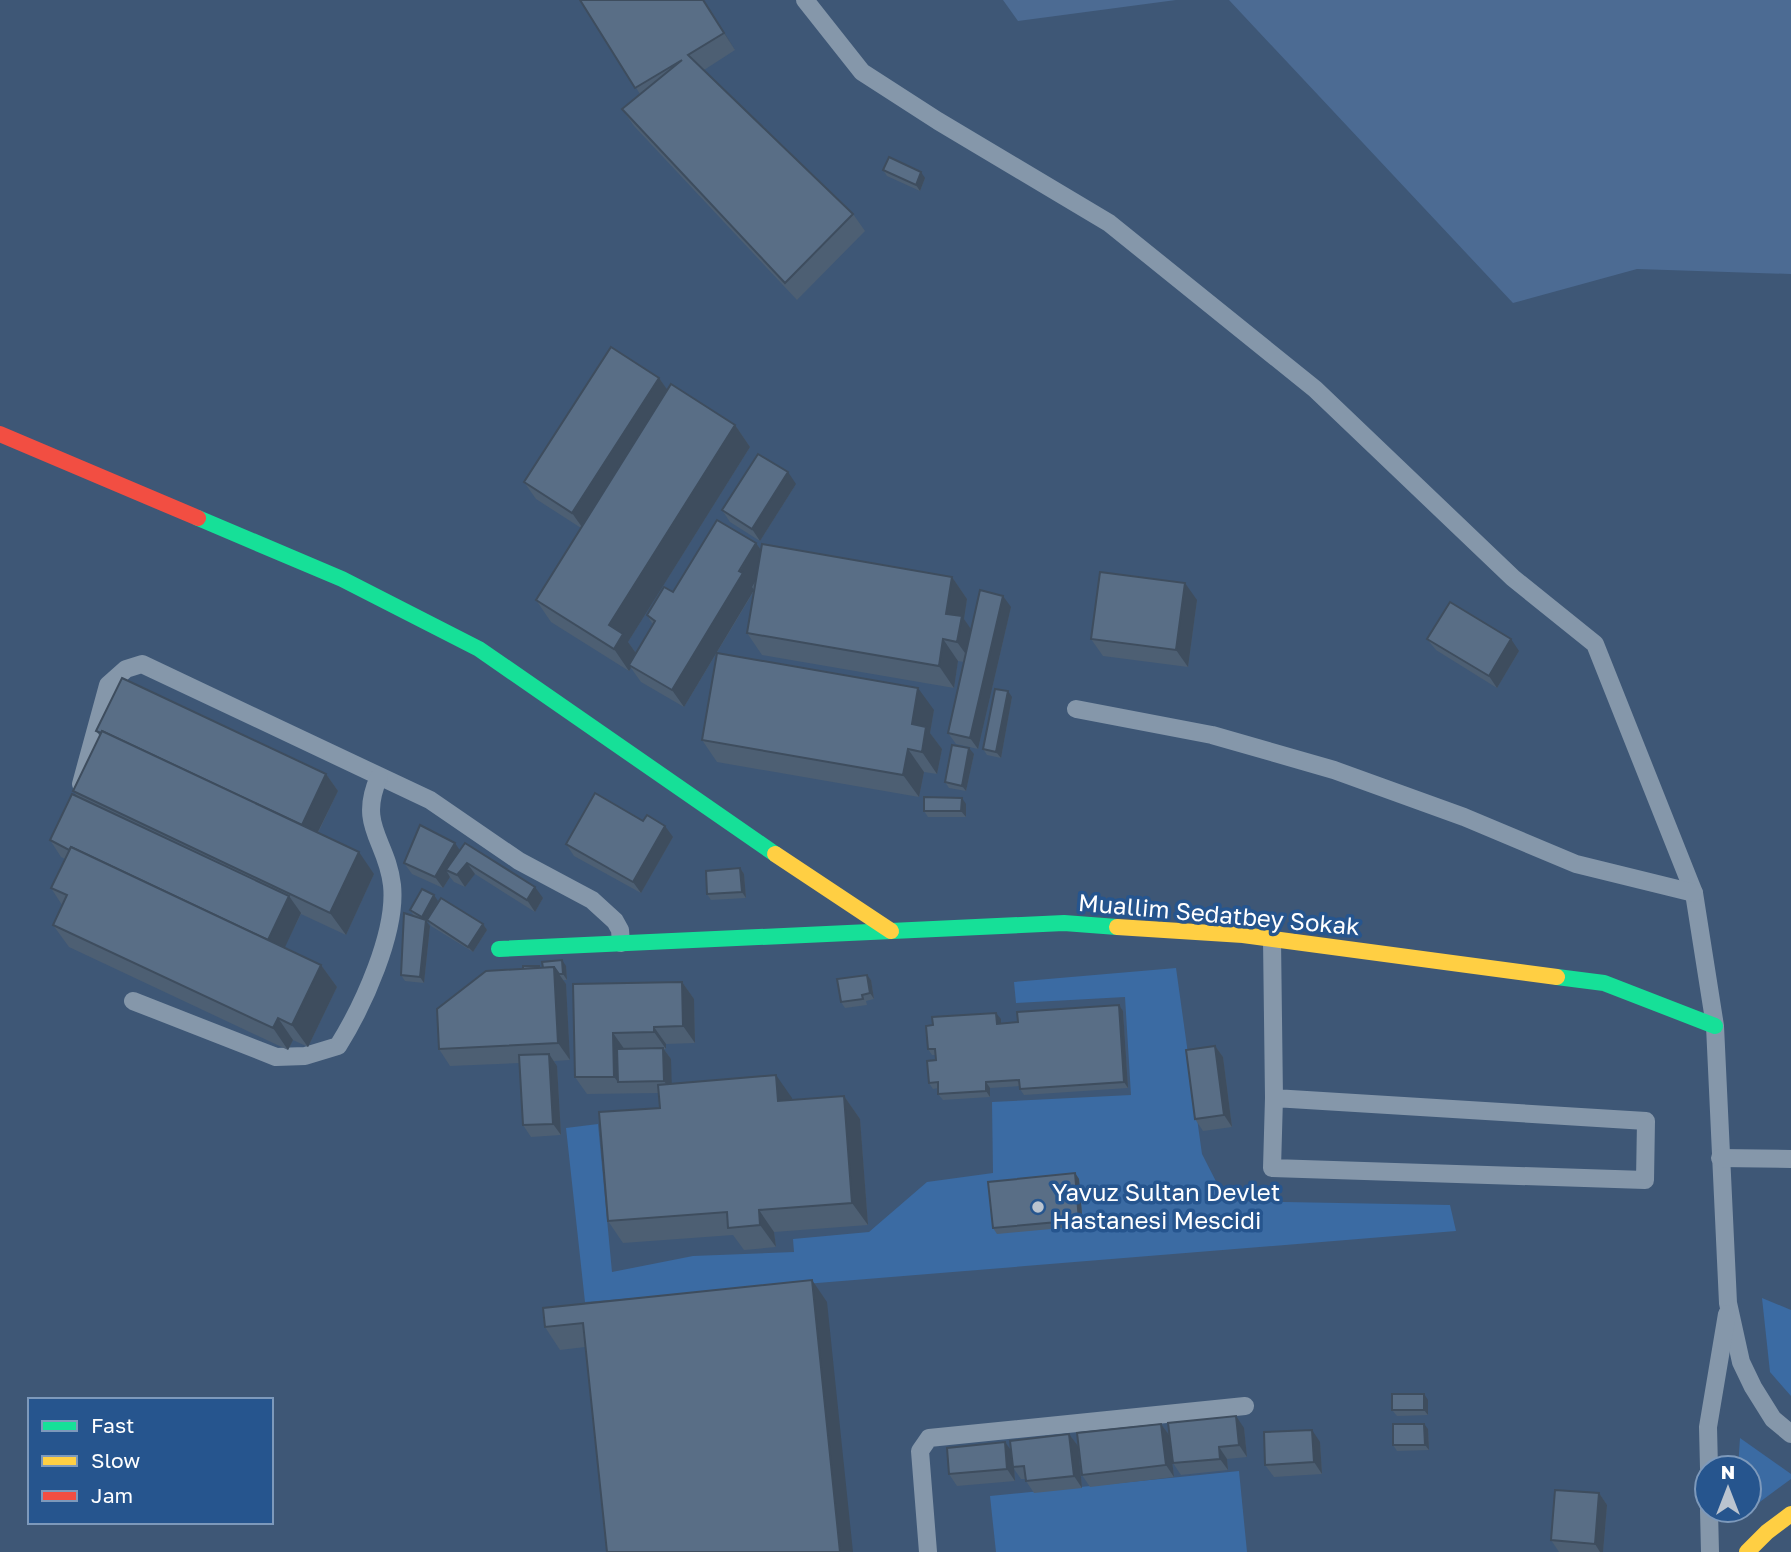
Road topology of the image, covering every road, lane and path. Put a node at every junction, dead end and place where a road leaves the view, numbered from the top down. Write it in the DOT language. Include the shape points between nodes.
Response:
graph roads {
  1 [pos="805,0"];
  2 [pos="0,434"];
  3 [pos="1076,709"];
  4 [pos="379,777"];
  5 [pos="76,802"];
  6 [pos="1694,893"];
  7 [pos="891,931"];
  8 [pos="1272,939"];
  9 [pos="621,943"];
  10 [pos="499,949"];
  11 [pos="133,1001"];
  12 [pos="1715,1026"];
  13 [pos="1274,1098"];
  14 [pos="1720,1158"];
  15 [pos="1791,1159"];
  16 [pos="1728,1303"];
  17 [pos="1245,1406"];
  18 [pos="1791,1434"];
  19 [pos="1709,1454"];
  20 [pos="1791,1514"];
  21 [pos="1709,1524"];
  22 [pos="928,1552"];
  23 [pos="1710,1552"];
  24 [pos="1747,1552"];
  1 -- 6 [label="lane" via="862,72 1109,223 1315,389 1513,579 1595,644"];
  2 -- 7 [label="street" via="342,579 479,649"];
  3 -- 6 [label="lane" via="1212,735 1334,770 1576,864"];
  4 -- 5 [label="lane" via="142,664 108,685"];
  4 -- 9 [label="lane" via="430,800 519,861 592,900 615,921"];
  4 -- 11 [label="lane" via="370,811 388,862 393,906 354,1020 338,1046 305,1056 276,1057"];
  6 -- 12 [label="lane"];
  7 -- 8 [label="street, Muallim Sedatbey Sokak" via="1064,923"];
  7 -- 9 [label="street, Muallim Sedatbey Sokak"];
  8 -- 12 [label="street, Muallim Sedatbey Sokak" via="1604,983"];
  8 -- 13 [label="lane"];
  9 -- 10 [label="street, Muallim Sedatbey Sokak"];
  12 -- 14 [label="lane"];
  13 -- 13 [label="lane" via="1646,1121 1645,1180 1272,1168"];
  14 -- 15 [label="lane"];
  14 -- 16 [label="lane"];
  16 -- 18 [label="lane" via="1741,1362 1753,1387 1773,1419"];
  16 -- 19 [label="lane" via="1708,1427"];
  17 -- 22 [label="lane" via="929,1438 919,1451"];
  20 -- 24 [label="street"];
  21 -- 23 [label="lane"];
}
